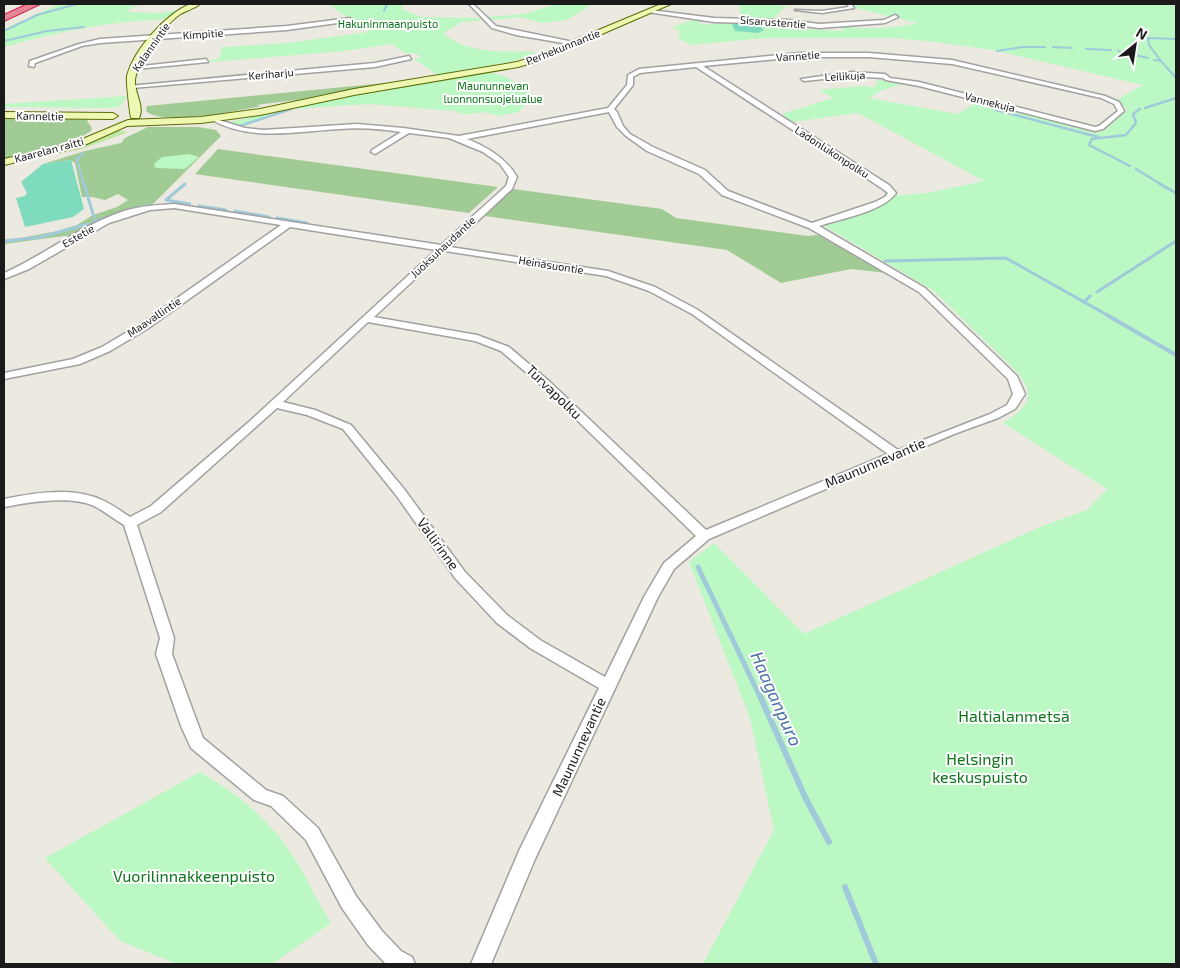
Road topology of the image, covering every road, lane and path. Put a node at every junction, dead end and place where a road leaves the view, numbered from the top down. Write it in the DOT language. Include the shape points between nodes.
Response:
graph roads {
  1 [pos="25,4"];
  2 [pos="35,4"];
  3 [pos="196,4"];
  4 [pos="471,4"];
  5 [pos="667,4"];
  6 [pos="849,4"];
  7 [pos="797,10"];
  8 [pos="650,11"];
  9 [pos="4,13"];
  10 [pos="4,18"];
  11 [pos="896,18"];
  12 [pos="350,20"];
  13 [pos="157,37"];
  14 [pos="575,43"];
  15 [pos="891,56"];
  16 [pos="410,58"];
  17 [pos="206,61"];
  18 [pos="697,65"];
  19 [pos="32,66"];
  20 [pos="136,66"];
  21 [pos="886,76"];
  22 [pos="804,79"];
  23 [pos="132,86"];
  24 [pos="610,110"];
  25 [pos="4,115"];
  26 [pos="77,116"];
  27 [pos="126,119"];
  28 [pos="214,119"];
  29 [pos="104,122"];
  30 [pos="1097,129"];
  31 [pos="407,130"];
  32 [pos="94,137"];
  33 [pos="461,138"];
  34 [pos="375,152"];
  35 [pos="4,162"];
  36 [pos="157,206"];
  37 [pos="288,224"];
  38 [pos="812,226"];
  39 [pos="442,248"];
  40 [pos="4,276"];
  41 [pos="366,319"];
  42 [pos="4,376"];
  43 [pos="276,404"];
  44 [pos="896,454"];
  45 [pos="4,503"];
  46 [pos="130,523"];
  47 [pos="704,536"];
  48 [pos="608,686"];
  49 [pos="404,964"];
  50 [pos="481,964"];
  1 -- 9 [label="highway"];
  2 -- 10 [label="highway"];
  3 -- 13 [label="street, Kalannintie" via="172,16"];
  4 -- 14 [label="street" via="494,27"];
  5 -- 8 [label="street, Perhekunnantie"];
  6 -- 7 [label="street" via="852,8 839,11"];
  8 -- 11 [label="street, Sisarustentie" via="714,20 818,26 885,22"];
  8 -- 14 [label="street, Perhekunnantie"];
  12 -- 13 [label="street, Kimpitie" via="281,29"];
  13 -- 19 [label="street, Kimpitie" via="90,42 32,62"];
  13 -- 20 [label="street, Kalannintie"];
  14 -- 28 [label="street, Perhekunnantie" via="518,64"];
  15 -- 18 [label="street, Vannetie" via="811,54"];
  15 -- 21 [label="street"];
  15 -- 30 [label="street, Vannetie" via="970,66 1117,103 1121,110"];
  16 -- 23 [label="street, Keriharju" via="375,65"];
  17 -- 20 [label="street"];
  18 -- 24 [label="street, Vannetie" via="632,74 630,85"];
  18 -- 38 [label="street, Ladonlukonpolku" via="892,193 878,204"];
  20 -- 23 [label="street, Kalannintie" via="131,75"];
  21 -- 22 [label="street, Leilikuja" via="852,74"];
  21 -- 30 [label="street, Vannekuja"];
  23 -- 27 [label="street, Kalannintie" via="134,105"];
  24 -- 33 [label="street"];
  24 -- 38 [label="street, Maununnevantie" via="620,127 650,150 702,172 725,193"];
  25 -- 26 [label="street, Kanneltie"];
  26 -- 27 [label="street, Kanneltie"];
  26 -- 29 [label="street, Kanneltie"];
  27 -- 28 [label="street, Perhekunnantie"];
  27 -- 29 [label="street, Kanneltie"];
  27 -- 32 [label="street, Kaarelan raitti"];
  28 -- 31 [label="street, Juoksuhaudantie" via="243,131 349,126"];
  29 -- 32 [label="street, Kaarelan raitti"];
  31 -- 33 [label="street, Juoksuhaudantie"];
  31 -- 34 [label="street"];
  32 -- 35 [label="street, Kaarelan raitti" via="65,148"];
  33 -- 39 [label="street, Juoksuhaudantie" via="503,164 513,177 509,187"];
  36 -- 37 [label="street, Heinäsuontie"];
  36 -- 40 [label="street, Estetie" via="94,226 44,257"];
  37 -- 39 [label="street, Heinäsuontie"];
  37 -- 42 [label="street, Maavallintie" via="143,327 106,349 76,362"];
  38 -- 44 [label="street, Maununnevantie" via="922,290 1013,378 1019,394 1011,407"];
  39 -- 41 [label="street, Juoksuhaudantie"];
  39 -- 44 [label="street, Heinäsuontie" via="608,274 660,292 695,312"];
  41 -- 43 [label="street, Juoksuhaudantie"];
  41 -- 47 [label="street, Turvapolku" via="477,338 505,349 546,384"];
  43 -- 46 [label="street, Juoksuhaudantie" via="156,510"];
  43 -- 48 [label="street, Vallirinne" via="311,412 347,427 400,492 460,575 502,619 535,644"];
  44 -- 47 [label="street, Maununnevantie"];
  45 -- 46 [label="street" via="36,497 78,498 98,503"];
  46 -- 49 [label="street" via="167,638 164,654 197,744 260,795 277,801 312,834 349,902 375,938"];
  47 -- 48 [label="street, Maununnevantie" via="669,566 657,584"];
  48 -- 50 [label="street, Maununnevantie" via="526,857"];
}
